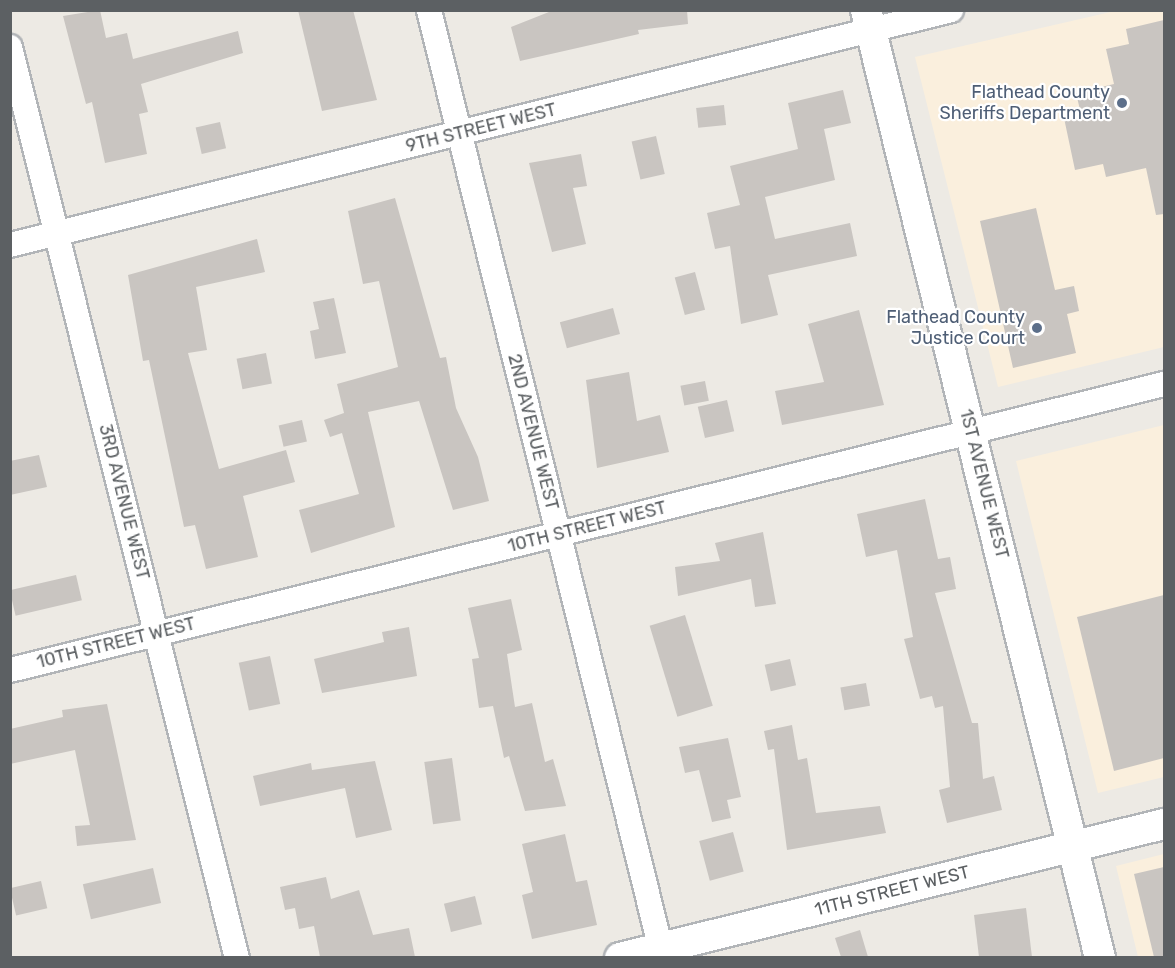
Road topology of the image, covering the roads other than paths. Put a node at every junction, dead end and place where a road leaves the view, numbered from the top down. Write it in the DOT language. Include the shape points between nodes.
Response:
graph roads {
  1 [pos="429,10"];
  2 [pos="951,10"];
  3 [pos="869,21"];
  4 [pos="10,47"];
  5 [pos="459,134"];
  6 [pos="57,234"];
  7 [pos="10,245"];
  8 [pos="1164,384"];
  9 [pos="971,429"];
  10 [pos="558,535"];
  11 [pos="156,632"];
  12 [pos="10,670"];
  13 [pos="1164,824"];
  14 [pos="1072,847"];
  15 [pos="662,952"];
  16 [pos="237,957"];
  17 [pos="620,957"];
  18 [pos="1100,957"];
  1 -- 5 [label="street, 2ND AVENUE WEST"];
  2 -- 3 [label="street, 9TH STREET WEST"];
  3 -- 5 [label="street, 9TH STREET WEST"];
  3 -- 9 [label="street, 1ST AVENUE WEST"];
  4 -- 6 [label="street, 3RD AVENUE WEST"];
  5 -- 6 [label="street, 9TH STREET WEST"];
  5 -- 10 [label="street, 2ND AVENUE WEST"];
  6 -- 7 [label="street, 9TH STREET WEST"];
  6 -- 11 [label="street, 3RD AVENUE WEST"];
  8 -- 9 [label="street, 10TH STREET WEST"];
  9 -- 10 [label="street, 10TH STREET WEST"];
  9 -- 14 [label="street, 1ST AVENUE WEST"];
  10 -- 11 [label="street, 10TH STREET WEST"];
  10 -- 15 [label="street, 2ND AVENUE WEST"];
  11 -- 12 [label="street, 10TH STREET WEST"];
  11 -- 16 [label="street, 3RD AVENUE WEST"];
  13 -- 14 [label="street, 11TH STREET WEST"];
  14 -- 15 [label="street, 11TH STREET WEST"];
  14 -- 18 [label="street, 1ST AVENUE WEST"];
  15 -- 17 [label="street, 11TH STREET WEST"];
}
